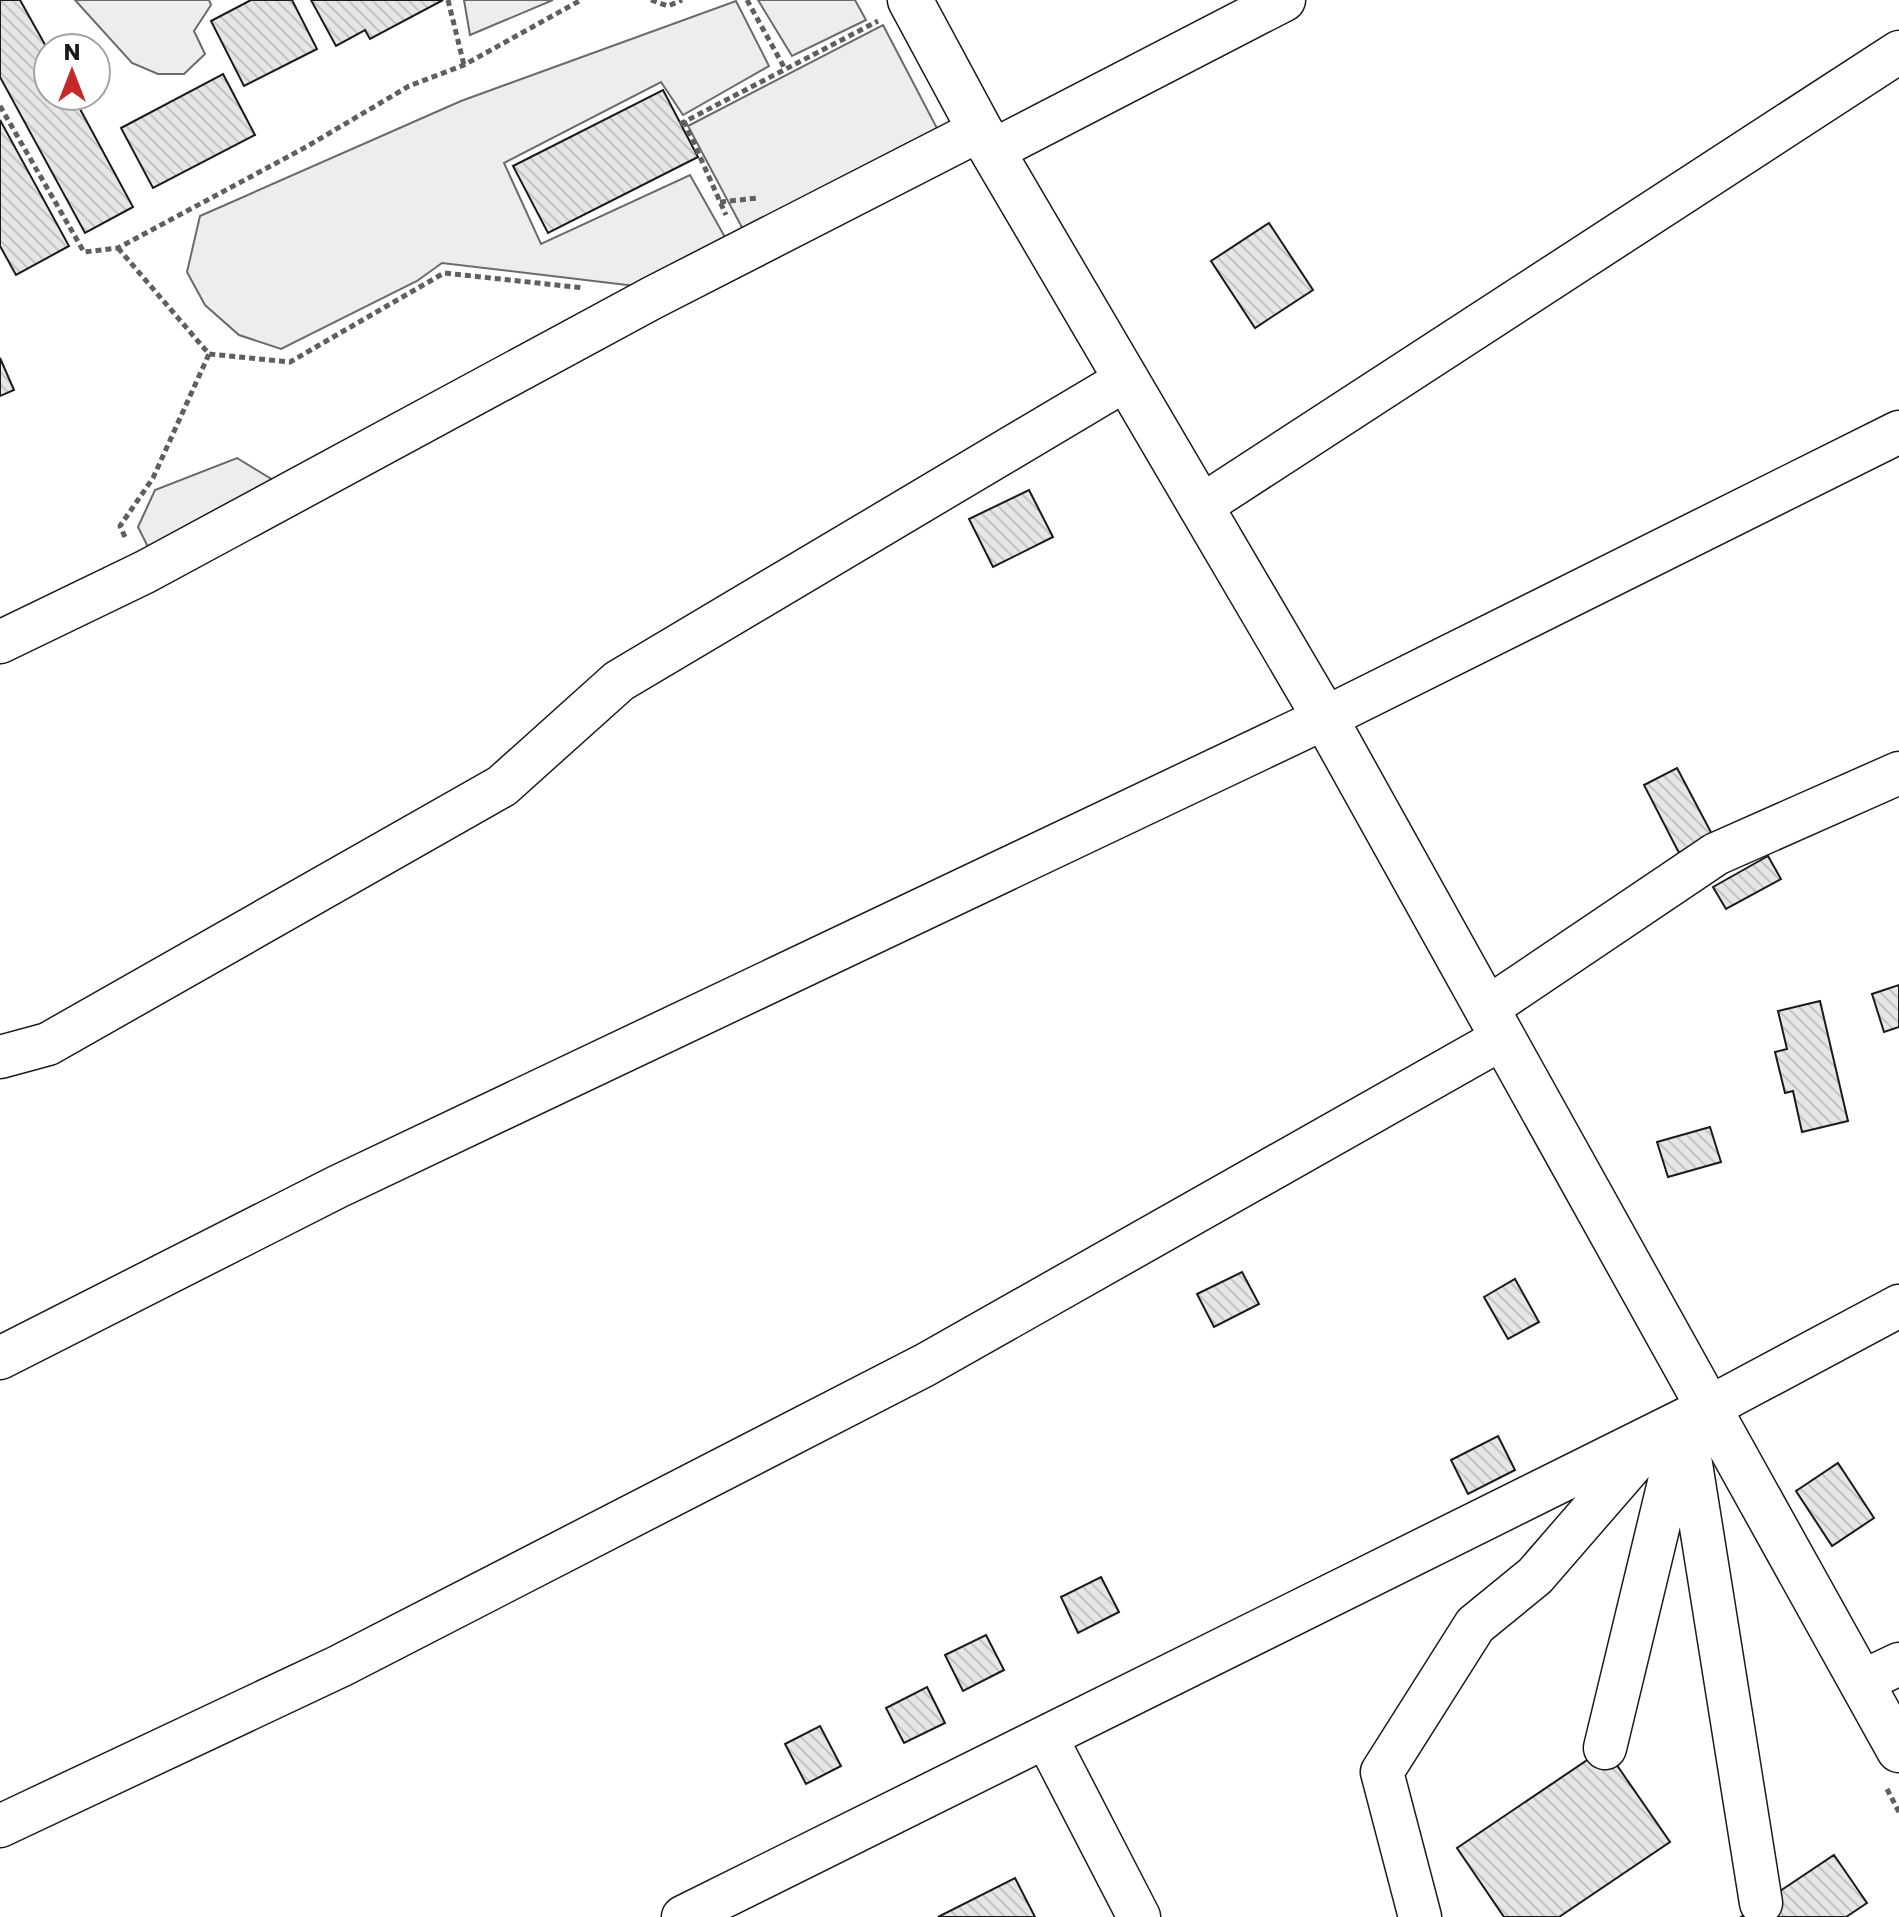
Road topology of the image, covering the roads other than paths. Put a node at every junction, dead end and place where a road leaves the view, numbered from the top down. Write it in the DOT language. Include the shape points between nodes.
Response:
graph roads {
  1 [pos="1284,0"];
  2 [pos="900,8"];
  3 [pos="1899,52"];
  4 [pos="987,140"];
  5 [pos="1127,379"];
  6 [pos="1899,432"];
  7 [pos="1201,506"];
  8 [pos="0,642"];
  9 [pos="1325,718"];
  10 [pos="1899,773"];
  11 [pos="1494,1024"];
  12 [pos="0,1057"];
  13 [pos="1899,1306"];
  14 [pos="0,1358"];
  15 [pos="1684,1420"];
  16 [pos="1880,1673"];
  17 [pos="1046,1737"];
  18 [pos="1605,1748"];
  19 [pos="1899,1750"];
  20 [pos="0,1826"];
  21 [pos="1761,1903"];
  22 [pos="683,1917"];
  23 [pos="1139,1917"];
  24 [pos="1420,1917"];
  1 -- 4 [label="street"];
  2 -- 4 [label="main road"];
  3 -- 7 [label="street"];
  4 -- 5 [label="main road"];
  4 -- 8 [label="street" via="744,251 145,572"];
  5 -- 7 [label="main road"];
  5 -- 12 [label="street" via="619,681 502,786 48,1044"];
  6 -- 9 [label="street"];
  7 -- 9 [label="main road"];
  9 -- 11 [label="main road"];
  9 -- 14 [label="street" via="337,1187"];
  10 -- 11 [label="street" via="1716,854"];
  11 -- 15 [label="main road"];
  11 -- 20 [label="street" via="925,1365 340,1666"];
  13 -- 15 [label="street"];
  15 -- 16 [label="main road"];
  15 -- 17 [label="street"];
  15 -- 18 [label="street"];
  15 -- 21 [label="street"];
  15 -- 24 [label="street" via="1535,1576 1475,1625 1382,1772"];
  16 -- 19 [label="main road"];
  17 -- 22 [label="street"];
  17 -- 23 [label="street"];
}
